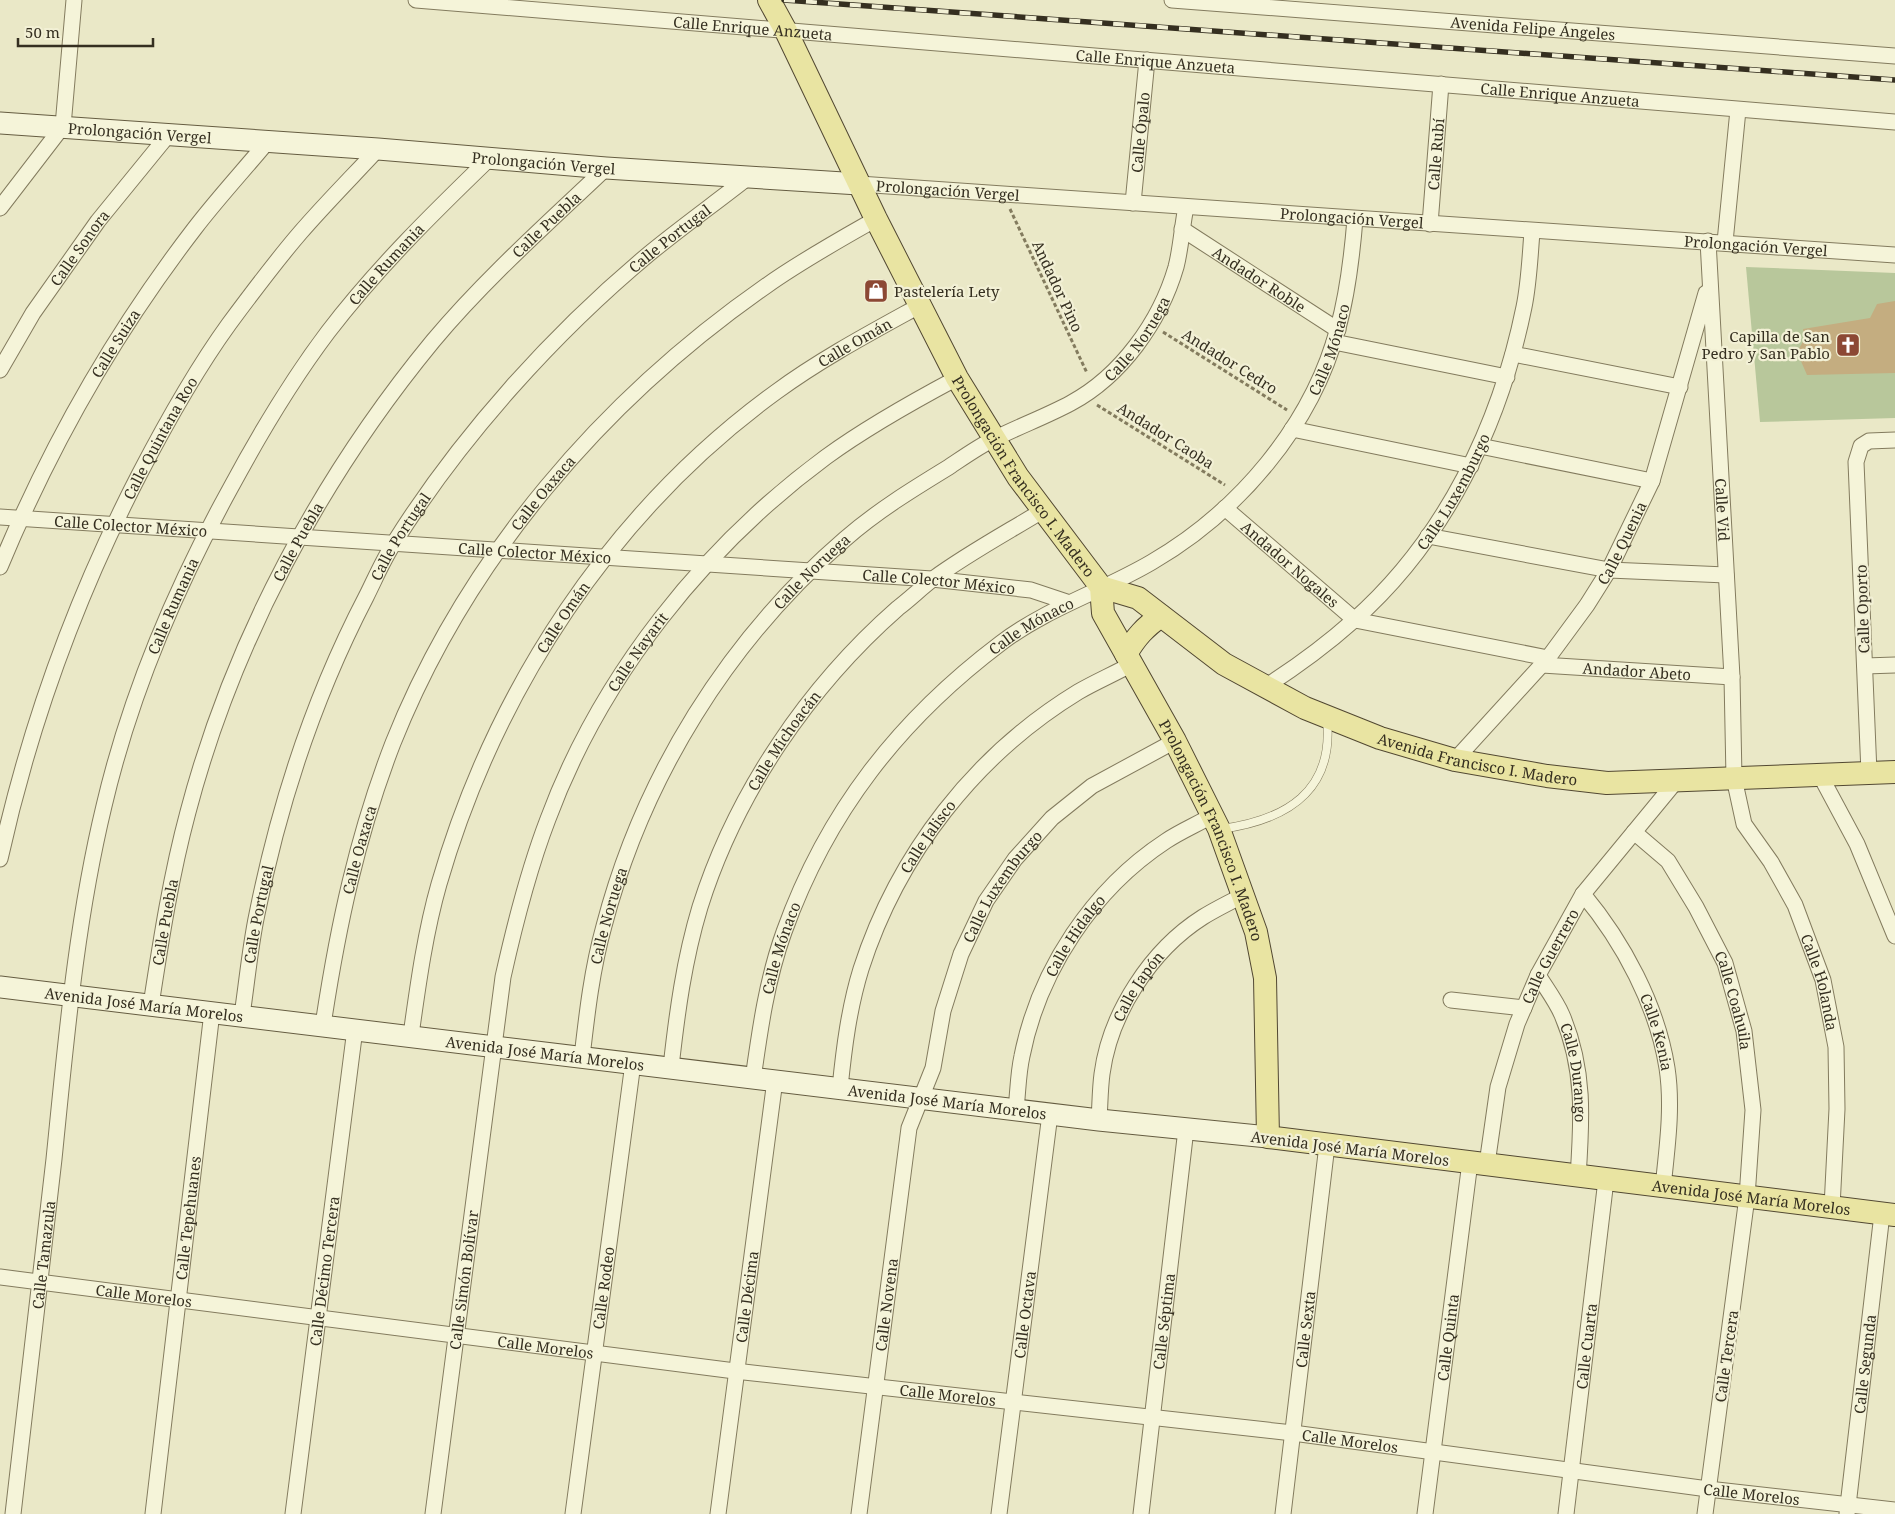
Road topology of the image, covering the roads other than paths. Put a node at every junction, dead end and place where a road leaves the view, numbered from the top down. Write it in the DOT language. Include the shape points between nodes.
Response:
graph roads {
  1 [pos="74,0"];
  2 [pos="416,0"];
  3 [pos="769,0"];
  4 [pos="1179,0"];
  5 [pos="786,31"];
  6 [pos="1895,56"];
  7 [pos="1147,60"];
  8 [pos="1441,84"];
  9 [pos="1738,110"];
  10 [pos="0,122"];
  11 [pos="1895,122"];
  12 [pos="62,126"];
  13 [pos="169,134"];
  14 [pos="268,141"];
  15 [pos="378,149"];
  16 [pos="490,158"];
  17 [pos="606,168"];
  18 [pos="752,175"];
  19 [pos="859,184"];
  20 [pos="1133,203"];
  21 [pos="1186,207"];
  22 [pos="0,208"];
  23 [pos="876,219"];
  24 [pos="1356,219"];
  25 [pos="1430,224"];
  26 [pos="1182,229"];
  27 [pos="1532,232"];
  28 [pos="1708,241"];
  29 [pos="1725,242"];
  30 [pos="1895,255"];
  31 [pos="1710,282"];
  32 [pos="919,306"];
  33 [pos="1336,336"];
  34 [pos="1513,354"];
  35 [pos="0,370"];
  36 [pos="1507,377"];
  37 [pos="957,378"];
  38 [pos="1680,387"];
  39 [pos="1295,423"];
  40 [pos="993,439"];
  41 [pos="1895,440"];
  42 [pos="1480,446"];
  43 [pos="1471,466"];
  44 [pos="1652,481"];
  45 [pos="1225,508"];
  46 [pos="1042,511"];
  47 [pos="0,517"];
  48 [pos="20,518"];
  49 [pos="112,526"];
  50 [pos="207,531"];
  51 [pos="1428,536"];
  52 [pos="300,538"];
  53 [pos="393,544"];
  54 [pos="498,550"];
  55 [pos="605,557"];
  56 [pos="707,564"];
  57 [pos="0,567"];
  58 [pos="811,570"];
  59 [pos="1609,570"];
  60 [pos="1726,575"];
  61 [pos="932,579"];
  62 [pos="1101,588"];
  63 [pos="1067,602"];
  64 [pos="1161,616"];
  65 [pos="1355,620"];
  66 [pos="1129,659"];
  67 [pos="1545,662"];
  68 [pos="1895,665"];
  69 [pos="1865,666"];
  70 [pos="1732,677"];
  71 [pos="1266,687"];
  72 [pos="1326,717"];
  73 [pos="1174,741"];
  74 [pos="1455,760"];
  75 [pos="1895,772"];
  76 [pos="1869,773"];
  77 [pos="1820,774"];
  78 [pos="1734,778"];
  79 [pos="1677,780"];
  80 [pos="1216,822"];
  81 [pos="1634,832"];
  82 [pos="0,859"];
  83 [pos="1583,894"];
  84 [pos="1244,895"];
  85 [pos="1895,936"];
  86 [pos="1538,975"];
  87 [pos="0,986"];
  88 [pos="71,995"];
  89 [pos="1451,1000"];
  90 [pos="151,1004"];
  91 [pos="1524,1008"];
  92 [pos="212,1012"];
  93 [pos="242,1015"];
  94 [pos="323,1025"];
  95 [pos="355,1029"];
  96 [pos="411,1035"];
  97 [pos="494,1046"];
  98 [pos="582,1057"];
  99 [pos="633,1063"];
  100 [pos="670,1067"];
  101 [pos="753,1079"];
  102 [pos="774,1080"];
  103 [pos="840,1088"];
  104 [pos="920,1098"];
  105 [pos="1016,1109"];
  106 [pos="1050,1114"];
  107 [pos="1099,1120"];
  108 [pos="1186,1129"];
  109 [pos="1268,1137"];
  110 [pos="1327,1145"];
  111 [pos="1479,1163"];
  112 [pos="1578,1177"];
  113 [pos="1606,1180"];
  114 [pos="1662,1187"];
  115 [pos="1747,1197"];
  116 [pos="1832,1207"];
  117 [pos="1889,1214"];
  118 [pos="0,1277"];
  119 [pos="41,1281"];
  120 [pos="180,1299"];
  121 [pos="317,1318"];
  122 [pos="455,1337"];
  123 [pos="594,1353"];
  124 [pos="735,1371"];
  125 [pos="876,1385"];
  126 [pos="1014,1402"];
  127 [pos="1153,1418"];
  128 [pos="1293,1433"];
  129 [pos="1433,1450"];
  130 [pos="1571,1471"];
  131 [pos="1708,1489"];
  132 [pos="1848,1509"];
  133 [pos="1895,1510"];
  134 [pos="13,1514"];
  135 [pos="153,1514"];
  136 [pos="293,1514"];
  137 [pos="433,1514"];
  138 [pos="573,1514"];
  139 [pos="718,1514"];
  140 [pos="859,1514"];
  141 [pos="999,1514"];
  142 [pos="1141,1514"];
  143 [pos="1282,1514"];
  144 [pos="1426,1514"];
  145 [pos="1566,1514"];
  146 [pos="1705,1514"];
  1 -- 12 [label="street"];
  2 -- 5 [label="street, Calle Enrique Anzueta"];
  3 -- 5 [label="main road, Prolongación Francisco I. Madero"];
  4 -- 6 [label="street, Avenida Felipe Ángeles"];
  5 -- 7 [label="street, Calle Enrique Anzueta"];
  5 -- 19 [label="main road, Prolongación Francisco I. Madero"];
  7 -- 8 [label="street, Calle Enrique Anzueta"];
  7 -- 20 [label="street, Calle Ópalo"];
  8 -- 9 [label="street, Calle Enrique Anzueta"];
  8 -- 25 [label="street, Calle Rubí"];
  9 -- 11 [label="street, Calle Enrique Anzueta"];
  9 -- 29 [label="street"];
  10 -- 12 [label="street, Prolongación Vergel"];
  12 -- 13 [label="street, Prolongación Vergel"];
  12 -- 22 [label="street"];
  13 -- 14 [label="street, Prolongación Vergel"];
  13 -- 35 [label="street, Calle Sonora" via="98,221 33,313"];
  14 -- 15 [label="street, Prolongación Vergel"];
  14 -- 48 [label="street, Calle Suiza" via="195,228 129,320 71,417"];
  15 -- 16 [label="street, Prolongación Vergel"];
  15 -- 49 [label="street, Calle Quintana Roo" via="299,234 228,325 166,423"];
  16 -- 17 [label="street, Prolongación Vergel"];
  16 -- 50 [label="street, Calle Rumania" via="404,242 328,332 263,428"];
  17 -- 18 [label="street, Prolongación Vergel"];
  17 -- 52 [label="street, Calle Puebla" via="517,253 434,340 361,437"];
  18 -- 19 [label="street, Prolongación Vergel"];
  18 -- 53 [label="street, Calle Portugal" via="650,253 560,337 471,437"];
  19 -- 20 [label="street, Prolongación Vergel"];
  19 -- 23 [label="main road, Prolongación Francisco I. Madero"];
  20 -- 21 [label="street, Prolongación Vergel"];
  21 -- 24 [label="street, Prolongación Vergel"];
  21 -- 26 [label="street, Calle Noruega"];
  23 -- 32 [label="main road, Prolongación Francisco I. Madero"];
  23 -- 54 [label="street, Calle Oaxaca" via="766,286 652,377 600,427 549,484"];
  24 -- 25 [label="street, Prolongación Vergel"];
  24 -- 33 [label="street, Calle Mónaco" via="1350,275"];
  25 -- 27 [label="street, Prolongación Vergel"];
  26 -- 33 [label="street, Andador Roble"];
  26 -- 40 [label="street, Calle Noruega" via="1176,266 1158,312 1118,367 1072,402"];
  27 -- 28 [label="street, Prolongación Vergel"];
  27 -- 34 [label="street, Calle Luxemburgo" via="1525,305"];
  28 -- 29 [label="street, Prolongación Vergel"];
  28 -- 31 [label="street, Calle Vid"];
  29 -- 30 [label="street, Prolongación Vergel"];
  31 -- 38 [label="street, Calle Quenia"];
  31 -- 60 [label="street, Calle Vid"];
  32 -- 37 [label="main road, Prolongación Francisco I. Madero"];
  32 -- 55 [label="street, Calle Omán" via="833,353 775,392 728,430 658,496"];
  33 -- 36 [label="street"];
  33 -- 39 [label="street, Calle Mónaco" via="1316,387"];
  34 -- 36 [label="street, Calle Luxemburgo"];
  34 -- 38 [label="street"];
  36 -- 42 [label="street, Calle Luxemburgo"];
  37 -- 40 [label="main road, Prolongación Francisco I. Madero"];
  37 -- 56 [label="street, Calle Nayarit" via="888,415 826,457 766,505"];
  38 -- 44 [label="street, Calle Quenia"];
  39 -- 43 [label="street"];
  39 -- 45 [label="street, Calle Mónaco" via="1262,471"];
  40 -- 46 [label="main road, Prolongación Francisco I. Madero"];
  40 -- 58 [label="street, Calle Noruega" via="890,504"];
  41 -- 69 [label="street, Calle Oporto" via="1868,441 1861,446 1856,462"];
  42 -- 43 [label="street, Calle Luxemburgo"];
  42 -- 44 [label="street"];
  43 -- 51 [label="street, Calle Luxemburgo"];
  44 -- 59 [label="street, Calle Quenia"];
  45 -- 62 [label="street, Calle Mónaco" via="1179,546"];
  45 -- 65 [label="street, Andador Nogales"];
  46 -- 61 [label="street, Calle Michoacán"];
  46 -- 62 [label="main road, Prolongación Francisco I. Madero"];
  47 -- 48 [label="street, Calle Colector México"];
  48 -- 49 [label="street, Calle Colector México"];
  48 -- 57 [label="street, Calle Suiza"];
  49 -- 50 [label="street, Calle Colector México"];
  49 -- 82 [label="street, Calle Quintana Roo" via="74,613 40,704"];
  50 -- 52 [label="street, Calle Colector México"];
  50 -- 88 [label="street, Calle Rumania" via="166,619 131,710 104,804 84,899"];
  51 -- 59 [label="street"];
  51 -- 65 [label="street, Calle Luxemburgo"];
  52 -- 53 [label="street, Calle Colector México"];
  52 -- 90 [label="street, Calle Puebla" via="255,626 218,717 188,811 166,907"];
  53 -- 54 [label="street, Calle Colector México"];
  53 -- 93 [label="street, Calle Portugal" via="348,632 309,724 282,810 256,916"];
  54 -- 55 [label="street, Calle Colector México"];
  54 -- 94 [label="street, Calle Oaxaca" via="449,627 393,743 367,816 350,879 336,938"];
  55 -- 56 [label="street, Calle Colector México"];
  55 -- 96 [label="street, Calle Omán" via="558,621 513,697 481,763 438,886 422,960"];
  56 -- 58 [label="street, Calle Colector México"];
  56 -- 97 [label="street, Calle Nayarit" via="662,618 613,689 555,802 521,900 503,977"];
  58 -- 61 [label="street, Calle Colector México"];
  58 -- 98 [label="street, Calle Noruega" via="754,632 711,689 672,753 649,800 626,856 603,927 589,996"];
  59 -- 60 [label="street"];
  59 -- 67 [label="street, Calle Quenia"];
  60 -- 70 [label="street, Calle Vid"];
  61 -- 63 [label="street, Calle Colector México" via="1031,590"];
  61 -- 100 [label="street, Calle Michoacán" via="871,632 816,693 769,759 747,799 730,831 701,907 681,986"];
  62 -- 63 [label="street, Calle Mónaco"];
  62 -- 64 [label="main road, Avenida Francisco I. Madero" via="1138,598"];
  62 -- 66 [label="main road, Prolongación Francisco I. Madero" via="1103,613"];
  63 -- 101 [label="street, Calle Mónaco" via="1004,641 945,687 893,740 849,800 812,864 783,933 764,1005"];
  64 -- 66 [label="main road" via="1136,638"];
  64 -- 71 [label="main road, Avenida Francisco I. Madero" via="1224,664"];
  65 -- 67 [label="street, Andador Abeto"];
  65 -- 71 [label="street, Calle Luxemburgo" via="1312,656"];
  66 -- 73 [label="main road, Prolongación Francisco I. Madero"];
  66 -- 103 [label="street, Calle Jalisco" via="1029,726 984,765 944,810 910,860 882,913 861,970 847,1028"];
  67 -- 70 [label="street, Andador Abeto"];
  67 -- 74 [label="street, Calle Quenia"];
  68 -- 69 [label="street"];
  69 -- 76 [label="street, Calle Oporto"];
  70 -- 78 [label="street, Calle Vid"];
  71 -- 72 [label="main road, Avenida Francisco I. Madero"];
  72 -- 74 [label="main road, Avenida Francisco I. Madero" via="1380,738"];
  72 -- 80 [label="lane" via="1329,742 1324,766 1312,788 1294,806 1244,826"];
  73 -- 80 [label="main road, Prolongación Francisco I. Madero"];
  73 -- 104 [label="street, Calle Luxemburgo" via="1092,786 1052,818 1015,859 986,901 961,954 943,1011 933,1068"];
  74 -- 79 [label="main road, Avenida Francisco I. Madero" via="1607,783"];
  75 -- 76 [label="main road, Avenida Francisco I. Madero"];
  76 -- 77 [label="main road, Avenida Francisco I. Madero"];
  77 -- 78 [label="main road, Avenida Francisco I. Madero"];
  77 -- 85 [label="street" via="1857,844"];
  78 -- 79 [label="main road, Avenida Francisco I. Madero"];
  78 -- 116 [label="street, Calle Holanda" via="1744,824 1771,862 1795,905 1823,980 1836,1047 1837,1109"];
  79 -- 81 [label="street, Calle Guerrero"];
  80 -- 84 [label="main road, Prolongación Francisco I. Madero"];
  80 -- 105 [label="street, Calle Hidalgo" via="1166,841 1124,874 1088,912 1064,949 1036,1005 1022,1056"];
  81 -- 83 [label="street, Calle Guerrero"];
  81 -- 115 [label="street, Calle Coahuila" via="1668,861 1725,963 1744,1031 1753,1110"];
  83 -- 86 [label="street, Calle Guerrero"];
  83 -- 114 [label="street, Calle Kenia" via="1602,917 1629,962 1655,1023 1667,1068 1669,1128"];
  84 -- 107 [label="street, Calle Japón" via="1202,917 1166,948 1136,985 1114,1027 1102,1073"];
  84 -- 109 [label="main road, Prolongación Francisco I. Madero" via="1256,932 1265,978"];
  86 -- 91 [label="street, Calle Guerrero"];
  86 -- 112 [label="street, Calle Durango" via="1562,1013 1578,1063 1582,1118"];
  87 -- 88 [label="street, Avenida José María Morelos"];
  88 -- 90 [label="street, Avenida José María Morelos"];
  88 -- 119 [label="street, Calle Tamazula"];
  89 -- 91 [label="street"];
  90 -- 92 [label="street, Avenida José María Morelos"];
  91 -- 111 [label="street, Calle Guerrero" via="1498,1087"];
  92 -- 93 [label="street, Avenida José María Morelos"];
  92 -- 120 [label="street, Calle Tepehuanes"];
  93 -- 94 [label="street, Avenida José María Morelos"];
  94 -- 95 [label="street, Avenida José María Morelos"];
  95 -- 96 [label="street, Avenida José María Morelos"];
  95 -- 121 [label="street, Calle Décimo Tercera"];
  96 -- 97 [label="street, Avenida José María Morelos"];
  97 -- 98 [label="street, Avenida José María Morelos"];
  97 -- 122 [label="street, Calle Simón Bolívar"];
  98 -- 99 [label="street, Avenida José María Morelos"];
  99 -- 100 [label="street, Avenida José María Morelos"];
  99 -- 123 [label="street, Calle Rodeo"];
  100 -- 101 [label="street, Avenida José María Morelos"];
  101 -- 102 [label="street, Avenida José María Morelos"];
  102 -- 103 [label="street, Avenida José María Morelos"];
  102 -- 124 [label="street, Calle Décima"];
  103 -- 104 [label="street, Avenida José María Morelos"];
  104 -- 105 [label="street, Avenida José María Morelos"];
  104 -- 125 [label="street, Calle Novena" via="909,1128"];
  105 -- 106 [label="street, Avenida José María Morelos"];
  106 -- 107 [label="street, Avenida José María Morelos"];
  106 -- 126 [label="street, Calle Octava"];
  107 -- 108 [label="street, Avenida José María Morelos"];
  108 -- 109 [label="street, Avenida José María Morelos"];
  108 -- 127 [label="street, Calle Séptima"];
  109 -- 110 [label="main road, Avenida José María Morelos"];
  110 -- 111 [label="main road, Avenida José María Morelos"];
  110 -- 128 [label="street, Calle Sexta"];
  111 -- 112 [label="main road, Avenida José María Morelos"];
  111 -- 129 [label="street, Calle Quinta"];
  112 -- 113 [label="main road, Avenida José María Morelos"];
  113 -- 114 [label="main road, Avenida José María Morelos"];
  113 -- 130 [label="street, Calle Cuarta"];
  114 -- 115 [label="main road, Avenida José María Morelos"];
  115 -- 116 [label="main road, Avenida José María Morelos"];
  115 -- 131 [label="street, Calle Tercera"];
  116 -- 117 [label="main road, Avenida José María Morelos"];
  117 -- 132 [label="street, Calle Segunda"];
  118 -- 119 [label="street, Calle Morelos"];
  119 -- 120 [label="street, Calle Morelos"];
  119 -- 134 [label="street, Calle Tamazula"];
  120 -- 121 [label="street, Calle Morelos"];
  120 -- 135 [label="street, Calle Tepehuanes"];
  121 -- 122 [label="street, Calle Morelos"];
  121 -- 136 [label="street, Calle Décimo Tercera"];
  122 -- 123 [label="street, Calle Morelos"];
  122 -- 137 [label="street, Calle Simón Bolívar"];
  123 -- 124 [label="street, Calle Morelos"];
  123 -- 138 [label="street, Calle Rodeo"];
  124 -- 125 [label="street, Calle Morelos"];
  124 -- 139 [label="street, Calle Décima"];
  125 -- 126 [label="street, Calle Morelos"];
  125 -- 140 [label="street, Calle Novena"];
  126 -- 127 [label="street, Calle Morelos"];
  126 -- 141 [label="street, Calle Octava"];
  127 -- 128 [label="street, Calle Morelos"];
  127 -- 142 [label="street, Calle Séptima"];
  128 -- 129 [label="street, Calle Morelos"];
  128 -- 143 [label="street, Calle Sexta"];
  129 -- 130 [label="street, Calle Morelos"];
  129 -- 144 [label="street, Calle Quinta"];
  130 -- 131 [label="street, Calle Morelos"];
  130 -- 145 [label="street, Calle Cuarta"];
  131 -- 132 [label="street, Calle Morelos"];
  131 -- 146 [label="street, Calle Tercera"];
  132 -- 133 [label="street, Calle Morelos"];
}
